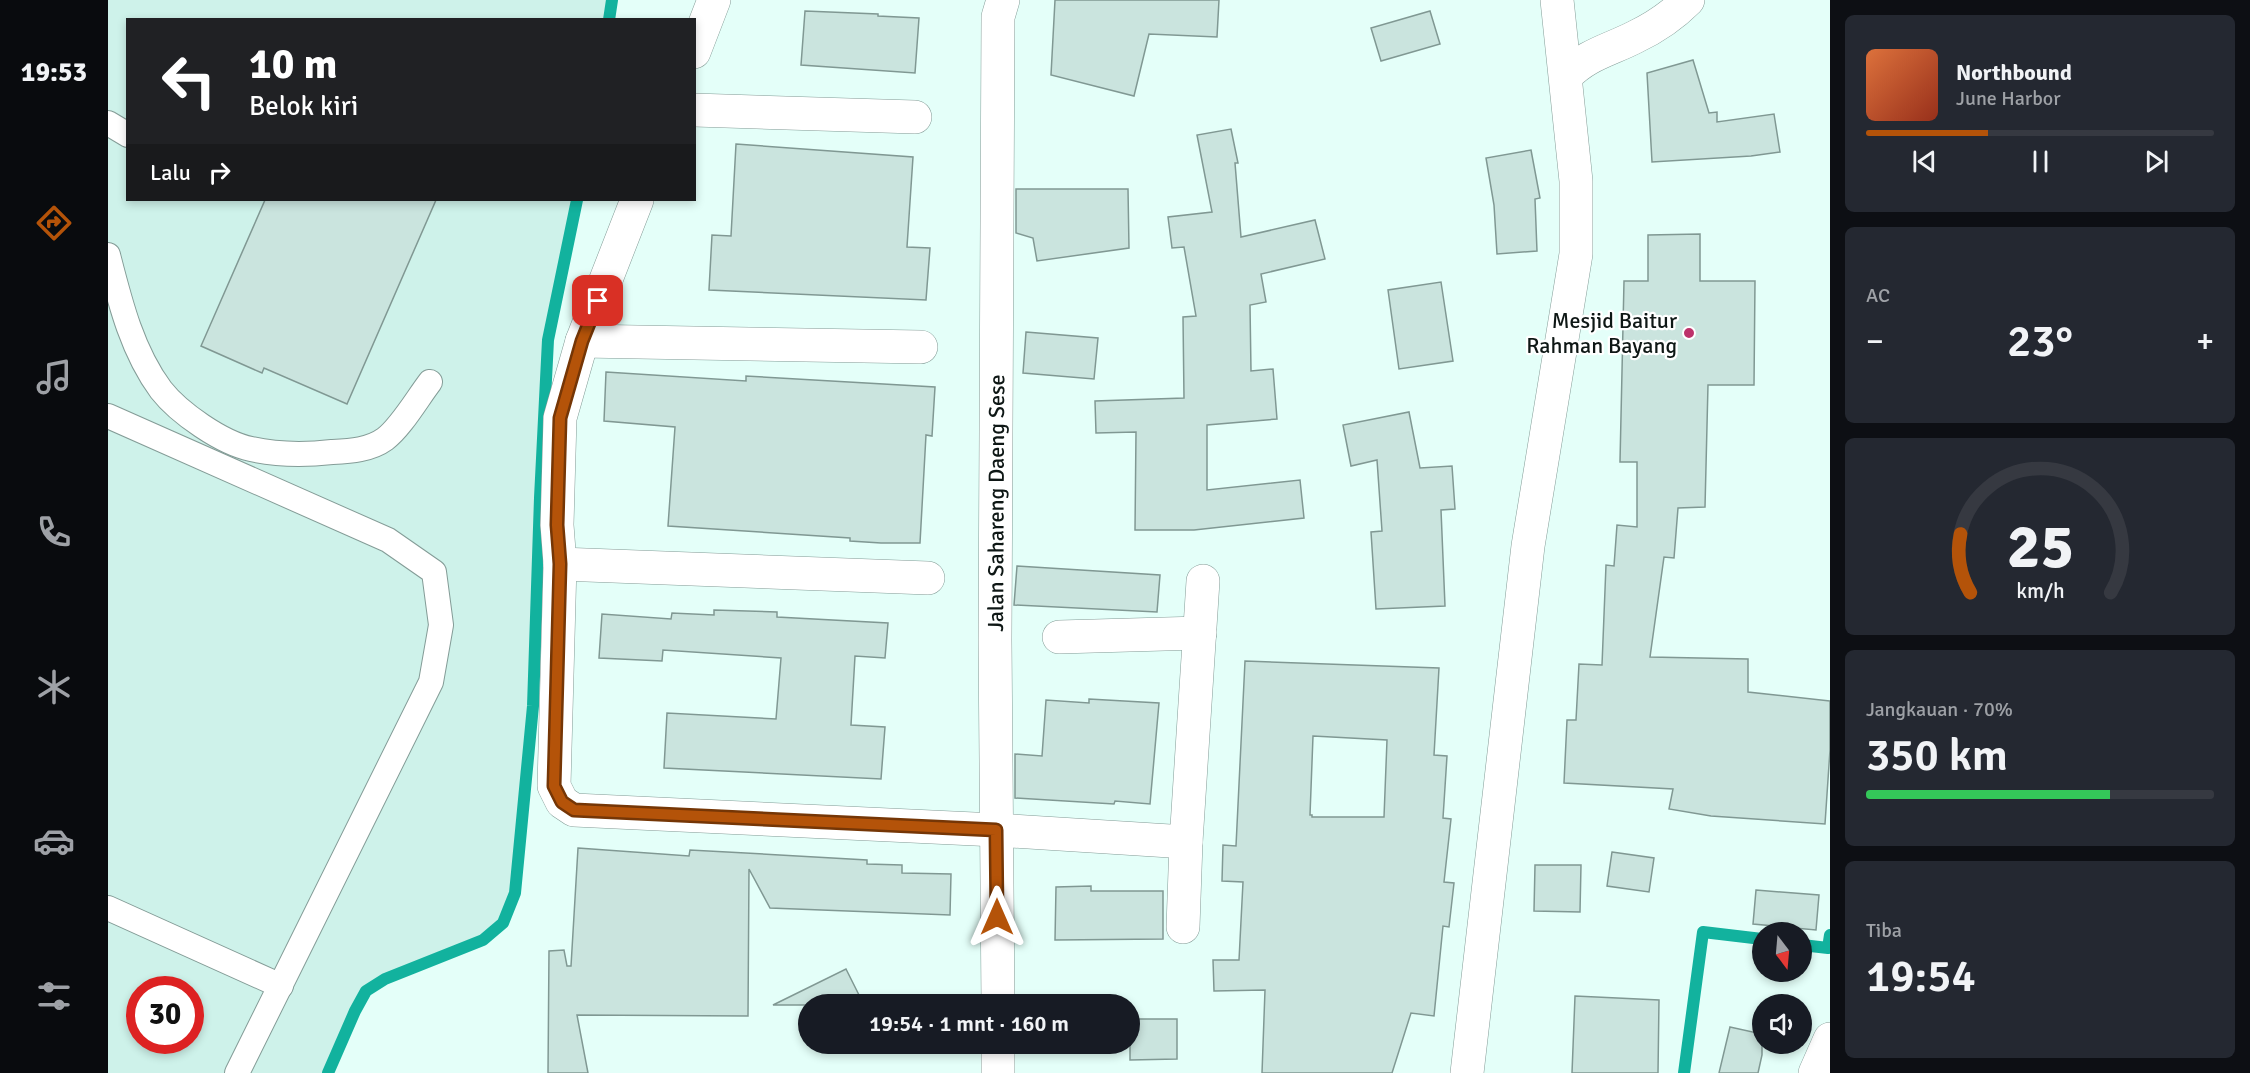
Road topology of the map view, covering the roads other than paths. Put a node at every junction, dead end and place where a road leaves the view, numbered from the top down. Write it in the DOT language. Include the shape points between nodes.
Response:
graph roads {
  1 [pos="714,0"];
  2 [pos="1003,0"];
  3 [pos="1557,0"];
  4 [pos="1688,0"];
  5 [pos="696,47"];
  6 [pos="1566,76"];
  7 [pos="696,110"];
  8 [pos="915,117"];
  9 [pos="108,123"];
  10 [pos="126,134"];
  11 [pos="638,201"];
  12 [pos="108,255"];
  13 [pos="582,341"];
  14 [pos="921,348"];
  15 [pos="430,382"];
  16 [pos="108,416"];
  17 [pos="560,564"];
  18 [pos="928,578"];
  19 [pos="1203,582"];
  20 [pos="1200,633"];
  21 [pos="1059,637"];
  22 [pos="996,830"];
  23 [pos="1186,842"];
  24 [pos="108,908"];
  25 [pos="1184,927"];
  26 [pos="280,986"];
  27 [pos="998,994"];
  28 [pos="1830,1039"];
  29 [pos="998,1054"];
  30 [pos="237,1073"];
  31 [pos="998,1073"];
  32 [pos="1467,1073"];
  33 [pos="1815,1073"];
  1 -- 5 [label="street"];
  2 -- 22 [label="street, Jalan Sahareng Daeng Sese" via="998,17"];
  3 -- 6 [label="street"];
  4 -- 6 [label="street" via="1675,13 1635,37 1600,51"];
  6 -- 32 [label="street" via="1576,181 1576,254 1528,546"];
  7 -- 8 [label="street"];
  9 -- 10 [label="lane"];
  11 -- 13 [label="street"];
  12 -- 15 [label="lane" via="139,353 160,388 196,423 250,449 304,455 374,445 391,433"];
  13 -- 14 [label="street"];
  13 -- 17 [label="street" via="560,418"];
  16 -- 26 [label="lane" via="388,540 434,572 441,625 431,682"];
  17 -- 18 [label="street"];
  17 -- 22 [label="street" via="554,786 569,807"];
  19 -- 20 [label="street"];
  20 -- 21 [label="street"];
  20 -- 23 [label="street"];
  22 -- 23 [label="street"];
  22 -- 27 [label="street, Jalan Sahareng Daeng Sese"];
  23 -- 25 [label="street"];
  24 -- 26 [label="lane"];
  26 -- 30 [label="lane"];
  28 -- 33 [label="street"];
  29 -- 31 [label="street"];
}
